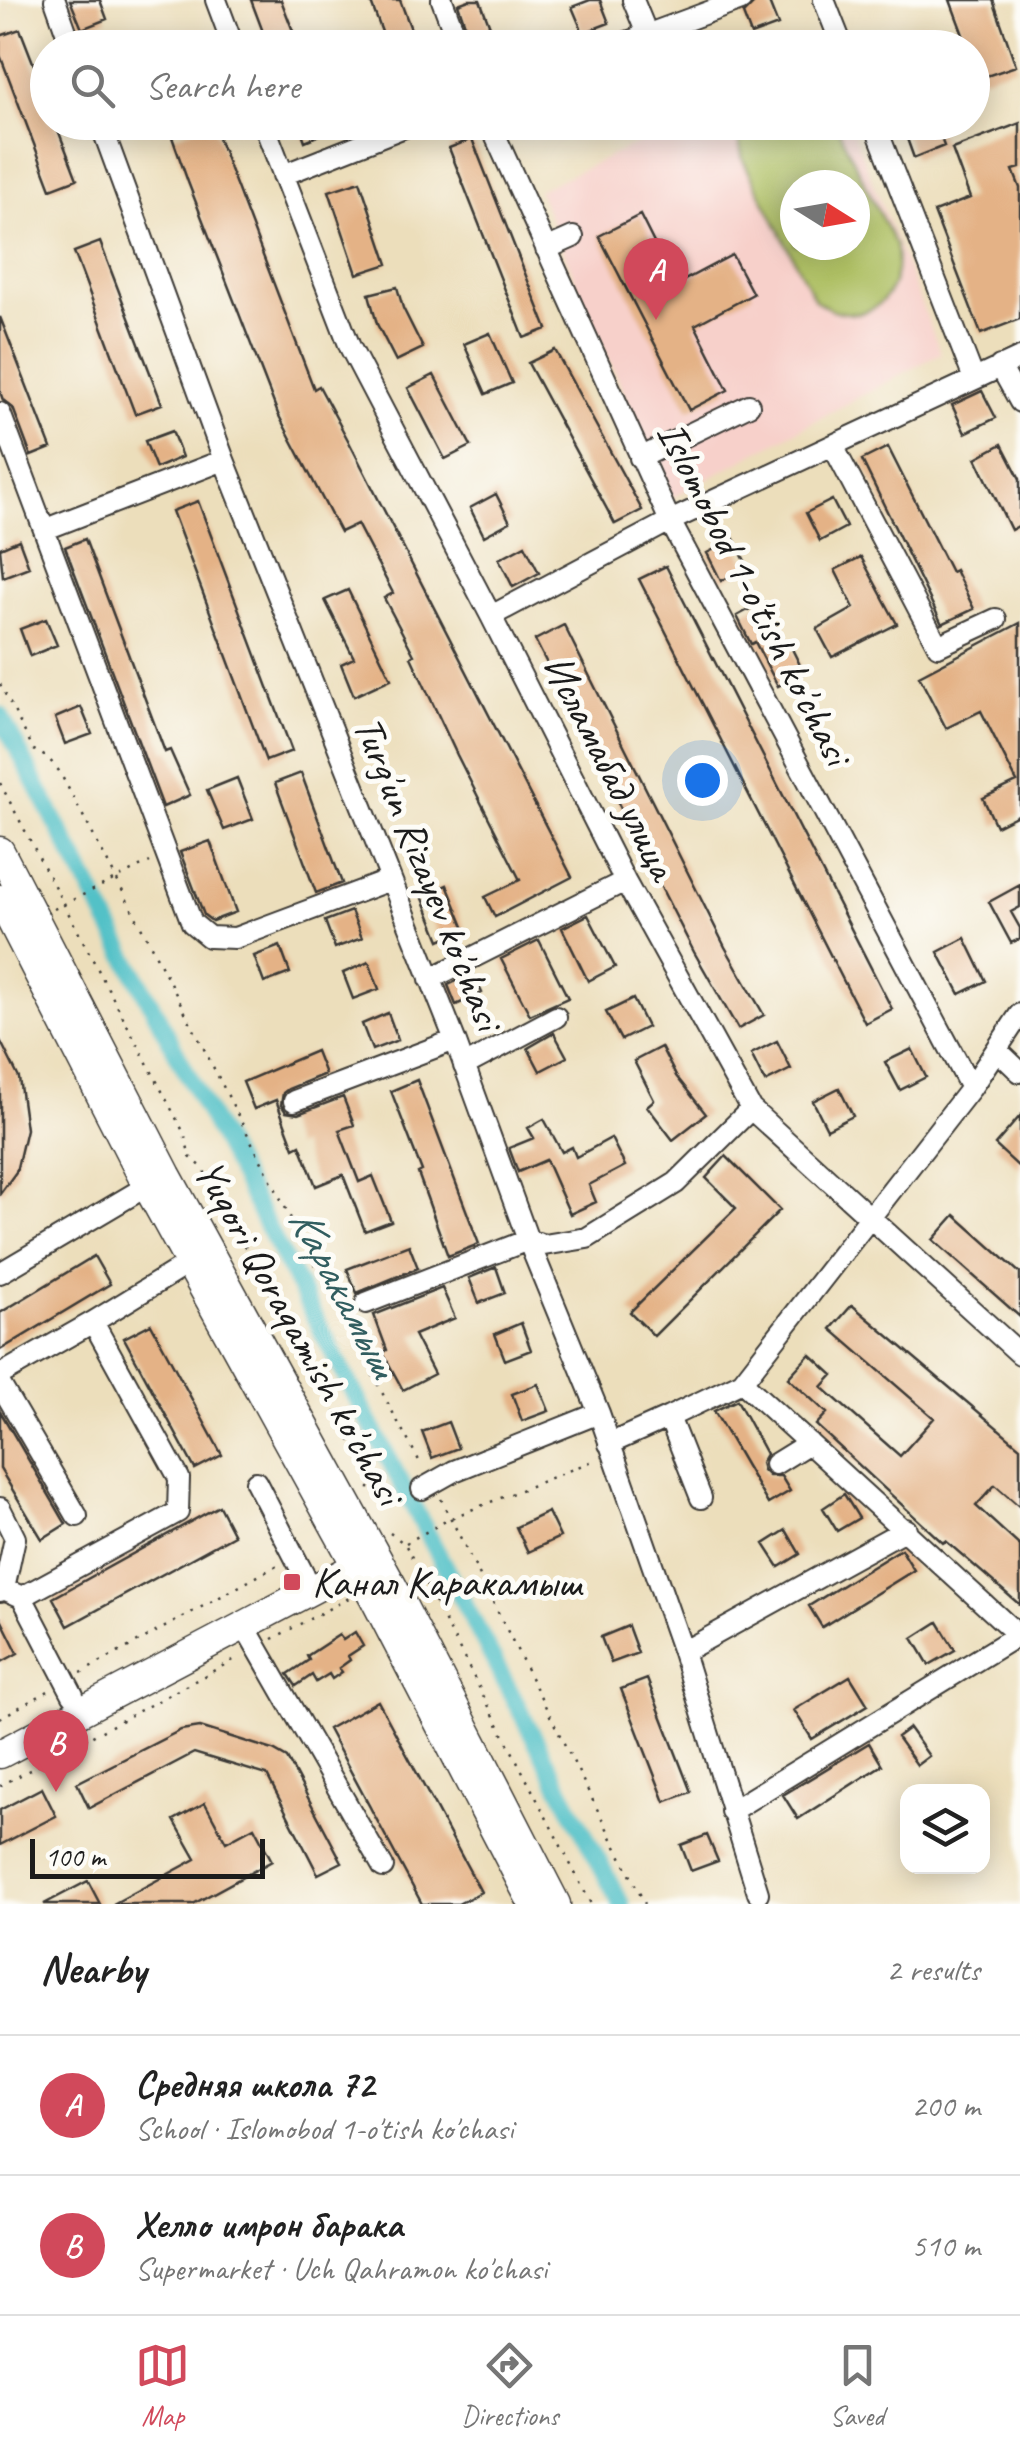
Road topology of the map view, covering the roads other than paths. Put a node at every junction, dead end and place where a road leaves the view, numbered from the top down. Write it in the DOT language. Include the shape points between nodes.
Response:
graph roads {
  1 [pos="55,0"];
  2 [pos="216,0"];
  3 [pos="442,0"];
  4 [pos="633,0"];
  5 [pos="742,0"];
  6 [pos="824,0"];
  7 [pos="66,30"];
  8 [pos="227,30"];
  9 [pos="453,30"];
  10 [pos="644,30"];
  11 [pos="657,30"];
  12 [pos="836,30"];
  13 [pos="107,140"];
  14 [pos="270,140"];
  15 [pos="370,140"];
  16 [pos="497,140"];
  17 [pos="881,140"];
  18 [pos="283,174"];
  19 [pos="573,237"];
  20 [pos="546,250"];
  21 [pos="1010,362"];
  22 [pos="974,378"];
  23 [pos="1020,402"];
  24 [pos="750,405"];
  25 [pos="0,413"];
  26 [pos="833,446"];
  27 [pos="640,458"];
  28 [pos="224,460"];
  29 [pos="670,521"];
  30 [pos="46,529"];
  31 [pos="491,616"];
  32 [pos="996,619"];
  33 [pos="0,851"];
  34 [pos="390,880"];
  35 [pos="624,881"];
  36 [pos="0,899"];
  37 [pos="430,979"];
  38 [pos="1020,1014"];
  39 [pos="556,1017"];
  40 [pos="455,1040"];
  41 [pos="998,1052"];
  42 [pos="464,1066"];
  43 [pos="1020,1072"];
  44 [pos="972,1088"];
  45 [pos="294,1101"];
  46 [pos="750,1110"];
  47 [pos="147,1186"];
  48 [pos="869,1218"];
  49 [pos="528,1240"];
  50 [pos="189,1263"];
  51 [pos="0,1274"];
  52 [pos="366,1303"];
  53 [pos="93,1322"];
  54 [pos="1020,1354"];
  55 [pos="0,1376"];
  56 [pos="742,1382"];
  57 [pos="0,1384"];
  58 [pos="599,1413"];
  59 [pos="669,1417"];
  60 [pos="809,1442"];
  61 [pos="610,1448"];
  62 [pos="775,1464"];
  63 [pos="256,1482"];
  64 [pos="427,1486"];
  65 [pos="700,1498"];
  66 [pos="0,1508"];
  67 [pos="77,1516"];
  68 [pos="906,1529"];
  69 [pos="364,1548"];
  70 [pos="299,1566"];
  71 [pos="9,1592"];
  72 [pos="1018,1634"];
  73 [pos="250,1636"];
  74 [pos="683,1652"];
  75 [pos="70,1688"];
  76 [pos="0,1733"];
  77 [pos="0,1754"];
  78 [pos="731,1811"];
  79 [pos="384,1867"];
  80 [pos="758,1893"];
  81 [pos="533,1904"];
  82 [pos="556,1904"];
  1 -- 7 [label="street"];
  2 -- 8 [label="street"];
  3 -- 9 [label="street"];
  4 -- 10 [label="street"];
  5 -- 11 [label="street"];
  6 -- 12 [label="street"];
  13 -- 28 [label="street, Turg'un Rizayev ko'chasi"];
  14 -- 18 [label="street, Исламабад улица"];
  15 -- 18 [label="street"];
  16 -- 20 [label="street, Islomobod 1-o'tish ko'chasi"];
  17 -- 22 [label="street"];
  18 -- 31 [label="street, Исламабад улица" via="350,347"];
  19 -- 20 [label="street"];
  20 -- 27 [label="street, Islomobod 1-o'tish ko'chasi"];
  21 -- 22 [label="street"];
  21 -- 23 [label="street"];
  22 -- 26 [label="street"];
  24 -- 27 [label="street"];
  25 -- 30 [label="street"];
  26 -- 29 [label="street"];
  26 -- 32 [label="street" via="938,646"];
  27 -- 29 [label="street, Islomobod 1-o'tish ko'chasi"];
  28 -- 30 [label="street"];
  28 -- 34 [label="street, Turg'un Rizayev ko'chasi"];
  29 -- 31 [label="street"];
  29 -- 44 [label="street, Islomobod 1-o'tish ko'chasi"];
  30 -- 34 [label="street" via="187,916 202,932 234,938"];
  31 -- 35 [label="street, Исламабад улица"];
  33 -- 69 [label="main road, Yuqori Qoraqamish ko'chasi"];
  34 -- 37 [label="street, Turg'un Rizayev ko'chasi"];
  35 -- 37 [label="street"];
  35 -- 46 [label="street, Исламабад улица"];
  36 -- 47 [label="main road, Yuqori Qoraqamish ko'chasi"];
  37 -- 40 [label="street, Turg'un Rizayev ko'chasi"];
  38 -- 41 [label="street"];
  39 -- 42 [label="street"];
  40 -- 42 [label="street, Turg'un Rizayev ko'chasi"];
  40 -- 45 [label="street"];
  41 -- 43 [label="street"];
  41 -- 44 [label="street"];
  42 -- 49 [label="street, Turg'un Rizayev ko'chasi"];
  44 -- 48 [label="street"];
  46 -- 48 [label="street, Исламабад улица"];
  46 -- 49 [label="street" via="676,1183 587,1238 544,1246"];
  47 -- 50 [label="main road, Yuqori Qoraqamish ko'chasi"];
  47 -- 51 [label="street"];
  48 -- 54 [label="street, Исламабад улица"];
  48 -- 56 [label="street"];
  49 -- 52 [label="street"];
  49 -- 58 [label="street, Turg'un Rizayev ko'chasi"];
  50 -- 53 [label="street"];
  50 -- 69 [label="main road, Yuqori Qoraqamish ko'chasi"];
  53 -- 55 [label="street"];
  53 -- 71 [label="street" via="179,1478 178,1512"];
  56 -- 59 [label="street"];
  56 -- 60 [label="street"];
  57 -- 67 [label="street"];
  58 -- 61 [label="street, Turg'un Rizayev ko'chasi"];
  58 -- 64 [label="street"];
  59 -- 61 [label="street"];
  59 -- 65 [label="street"];
  60 -- 62 [label="street"];
  60 -- 68 [label="street"];
  61 -- 74 [label="street, Turg'un Rizayev ko'chasi"];
  63 -- 70 [label="street"];
  66 -- 71 [label="street" via="16,1538"];
  68 -- 72 [label="street"];
  68 -- 74 [label="street"];
  69 -- 70 [label="main road"];
  69 -- 73 [label="main road"];
  69 -- 81 [label="main road, Yuqori Qoraqamish ko'chasi"];
  69 -- 82 [label="main road, Yuqori Qoraqamish ko'chasi"];
  70 -- 75 [label="main road"];
  71 -- 75 [label="street"];
  72 -- 78 [label="street"];
  73 -- 77 [label="main road"];
  73 -- 79 [label="street"];
  74 -- 78 [label="street, Turg'un Rizayev ko'chasi"];
  75 -- 76 [label="main road"];
  78 -- 80 [label="street, Turg'un Rizayev ko'chasi"];
}
